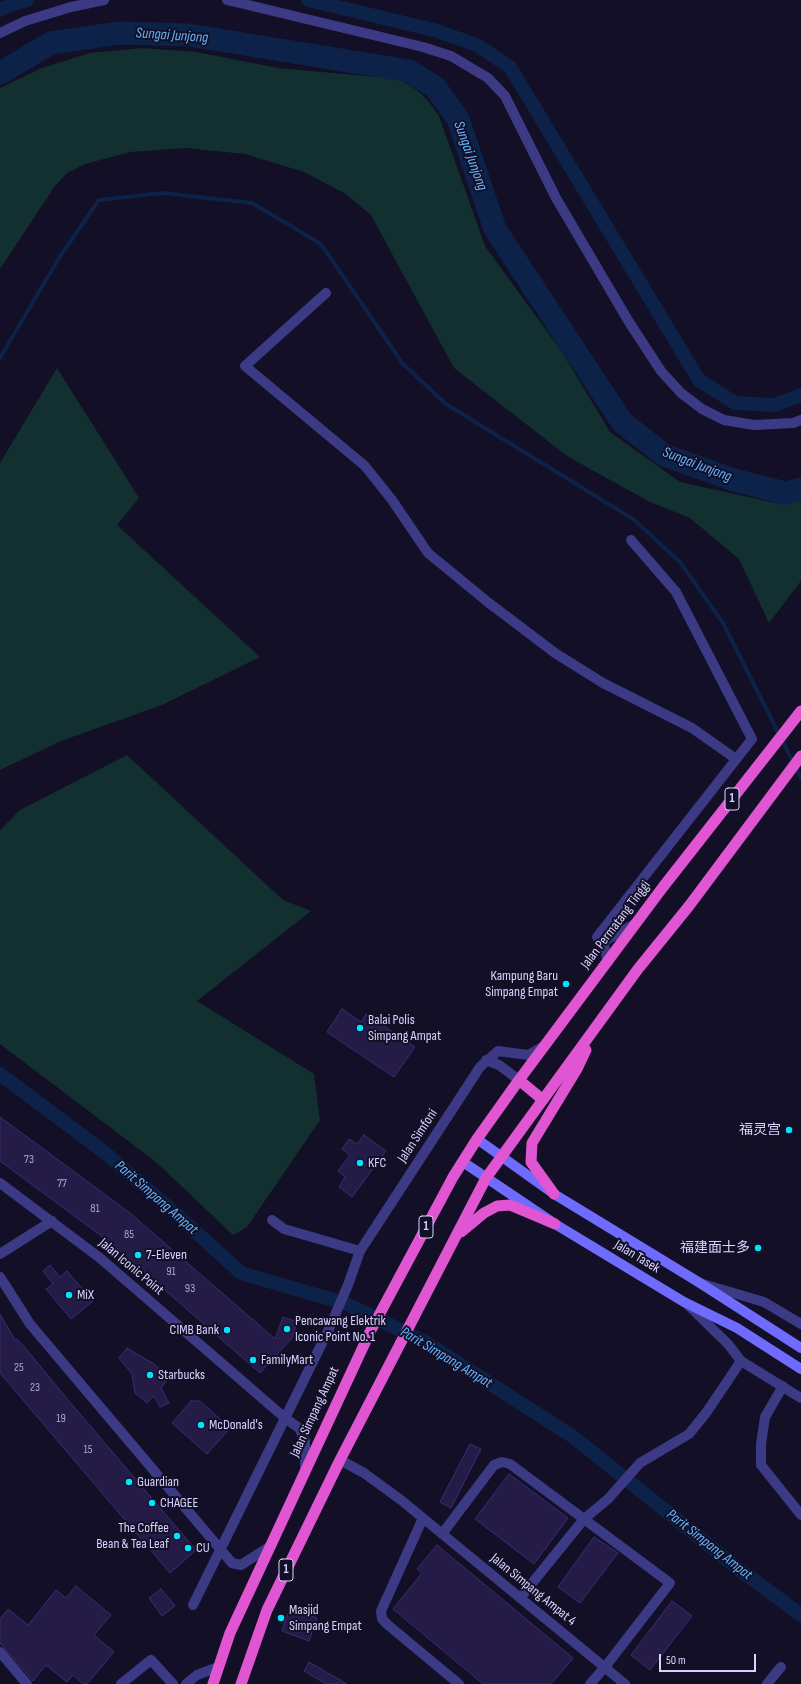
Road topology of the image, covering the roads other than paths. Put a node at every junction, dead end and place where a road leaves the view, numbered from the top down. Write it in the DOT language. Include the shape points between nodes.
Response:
graph roads {
  1 [pos="104,0"];
  2 [pos="227,0"];
  3 [pos="0,33"];
  4 [pos="326,293"];
  5 [pos="801,420"];
  6 [pos="631,540"];
  7 [pos="801,711"];
  8 [pos="801,756"];
  9 [pos="736,759"];
  10 [pos="638,922"];
  11 [pos="603,942"];
  12 [pos="608,962"];
  13 [pos="596,1028"];
  14 [pos="546,1044"];
  15 [pos="486,1060"];
  16 [pos="519,1080"];
  17 [pos="544,1100"];
  18 [pos="477,1140"];
  19 [pos="502,1157"];
  20 [pos="463,1162"];
  21 [pos="486,1178"];
  22 [pos="0,1183"];
  23 [pos="554,1194"];
  24 [pos="272,1220"];
  25 [pos="52,1221"];
  26 [pos="556,1224"];
  27 [pos="457,1236"];
  28 [pos="360,1251"];
  29 [pos="0,1254"];
  30 [pos="0,1277"];
  31 [pos="700,1283"];
  32 [pos="684,1302"];
  33 [pos="801,1324"];
  34 [pos="801,1348"];
  35 [pos="740,1360"];
  36 [pos="801,1369"];
  37 [pos="783,1386"];
  38 [pos="801,1398"];
  39 [pos="285,1418"];
  40 [pos="340,1460"];
  41 [pos="306,1469"];
  42 [pos="801,1515"];
  43 [pos="422,1518"];
  44 [pos="584,1519"];
  45 [pos="442,1534"];
  46 [pos="269,1547"];
  47 [pos="220,1550"];
  48 [pos="520,1598"];
  49 [pos="193,1605"];
  50 [pos="0,1652"];
  51 [pos="218,1667"];
  52 [pos="605,1667"];
  53 [pos="781,1667"];
  54 [pos="27,1684"];
  55 [pos="121,1684"];
  56 [pos="173,1684"];
  57 [pos="186,1684"];
  58 [pos="213,1684"];
  59 [pos="241,1684"];
  60 [pos="459,1684"];
  61 [pos="590,1684"];
  62 [pos="625,1684"];
  63 [pos="767,1684"];
  1 -- 3 [label="street" via="40,16"];
  2 -- 5 [label="street" via="424,47 452,56 488,78 505,96 556,198 661,371 702,409 724,420 754,425 793,423"];
  4 -- 9 [label="street" via="245,366 365,466 428,552 489,603 555,653 603,683 692,728"];
  6 -- 9 [label="street" via="676,592 752,739"];
  7 -- 10 [label="highway, Jalan Permatang Tinggi / 1"];
  8 -- 13 [label="highway, 1"];
  9 -- 11 [label="street" via="597,937"];
  10 -- 11 [label="street"];
  10 -- 12 [label="highway, Jalan Permatang Tinggi / 1"];
  11 -- 12 [label="street"];
  12 -- 14 [label="highway, Jalan Permatang Tinggi / 1"];
  13 -- 17 [label="highway, 1"];
  13 -- 23 [label="highway" via="577,1069 532,1143 531,1162"];
  14 -- 15 [label="street" via="528,1055 498,1052"];
  14 -- 16 [label="highway, Jalan Permatang Tinggi / 1"];
  15 -- 16 [label="street" via="499,1065"];
  15 -- 28 [label="street, Jalan Simfoni"];
  16 -- 17 [label="highway"];
  16 -- 18 [label="highway, Jalan Permatang Tinggi / 1"];
  17 -- 19 [label="highway, 1"];
  18 -- 19 [label="main road, Jalan Tasek"];
  18 -- 20 [label="highway, Jalan Permatang Tinggi / 1"];
  19 -- 21 [label="highway, 1"];
  19 -- 23 [label="main road, Jalan Tasek"];
  20 -- 21 [label="main road, Jalan Tasek"];
  20 -- 41 [label="highway, Jalan Simpang Ampat / 1" via="390,1291"];
  21 -- 26 [label="main road, Jalan Tasek"];
  21 -- 27 [label="highway, 1"];
  22 -- 25 [label="street, Jalan Iconic Point"];
  23 -- 31 [label="main road, Jalan Tasek"];
  24 -- 28 [label="street" via="284,1229"];
  25 -- 29 [label="street"];
  25 -- 39 [label="street, Jalan Iconic Point" via="100,1258"];
  26 -- 27 [label="highway" via="510,1205 497,1206 484,1213"];
  26 -- 32 [label="main road, Jalan Tasek"];
  27 -- 40 [label="highway, 1"];
  28 -- 39 [label="street, Jalan Simfoni" via="329,1329"];
  30 -- 47 [label="street" via="30,1324"];
  31 -- 33 [label="street" via="764,1302"];
  31 -- 34 [label="main road, Jalan Tasek"];
  32 -- 35 [label="street" via="718,1333"];
  32 -- 36 [label="main road, Jalan Tasek" via="737,1328"];
  35 -- 37 [label="street"];
  35 -- 44 [label="street" via="706,1413 689,1434 640,1464 608,1500"];
  37 -- 38 [label="street"];
  37 -- 42 [label="street" via="766,1417 761,1444 761,1466"];
  39 -- 41 [label="street, Jalan Iconic Point" via="299,1428 305,1441"];
  39 -- 47 [label="street, Jalan Simfoni"];
  40 -- 43 [label="street, Jalan Simpang Ampat 4" via="364,1473"];
  40 -- 59 [label="highway, 1" via="267,1610"];
  41 -- 46 [label="highway, Jalan Simpang Ampat / 1"];
  43 -- 45 [label="street, Jalan Simpang Ampat 4"];
  43 -- 60 [label="street" via="381,1611 382,1619"];
  44 -- 45 [label="street" via="510,1464 502,1462 494,1465"];
  44 -- 48 [label="street"];
  44 -- 52 [label="street" via="670,1583"];
  45 -- 48 [label="street, Jalan Simpang Ampat 4"];
  46 -- 47 [label="street" via="241,1565 232,1563"];
  46 -- 51 [label="highway, Jalan Simpang Ampat / 1" via="230,1633"];
  47 -- 49 [label="street, Jalan Simfoni"];
  48 -- 52 [label="street, Jalan Simpang Ampat 4"];
  50 -- 54 [label="street"];
  51 -- 57 [label="street" via="197,1675"];
  51 -- 58 [label="highway, Jalan Simpang Ampat / 1"];
  52 -- 61 [label="street"];
  52 -- 62 [label="street, Jalan Simpang Ampat 4"];
  53 -- 63 [label="street"];
  55 -- 56 [label="street" via="151,1660"];
}
